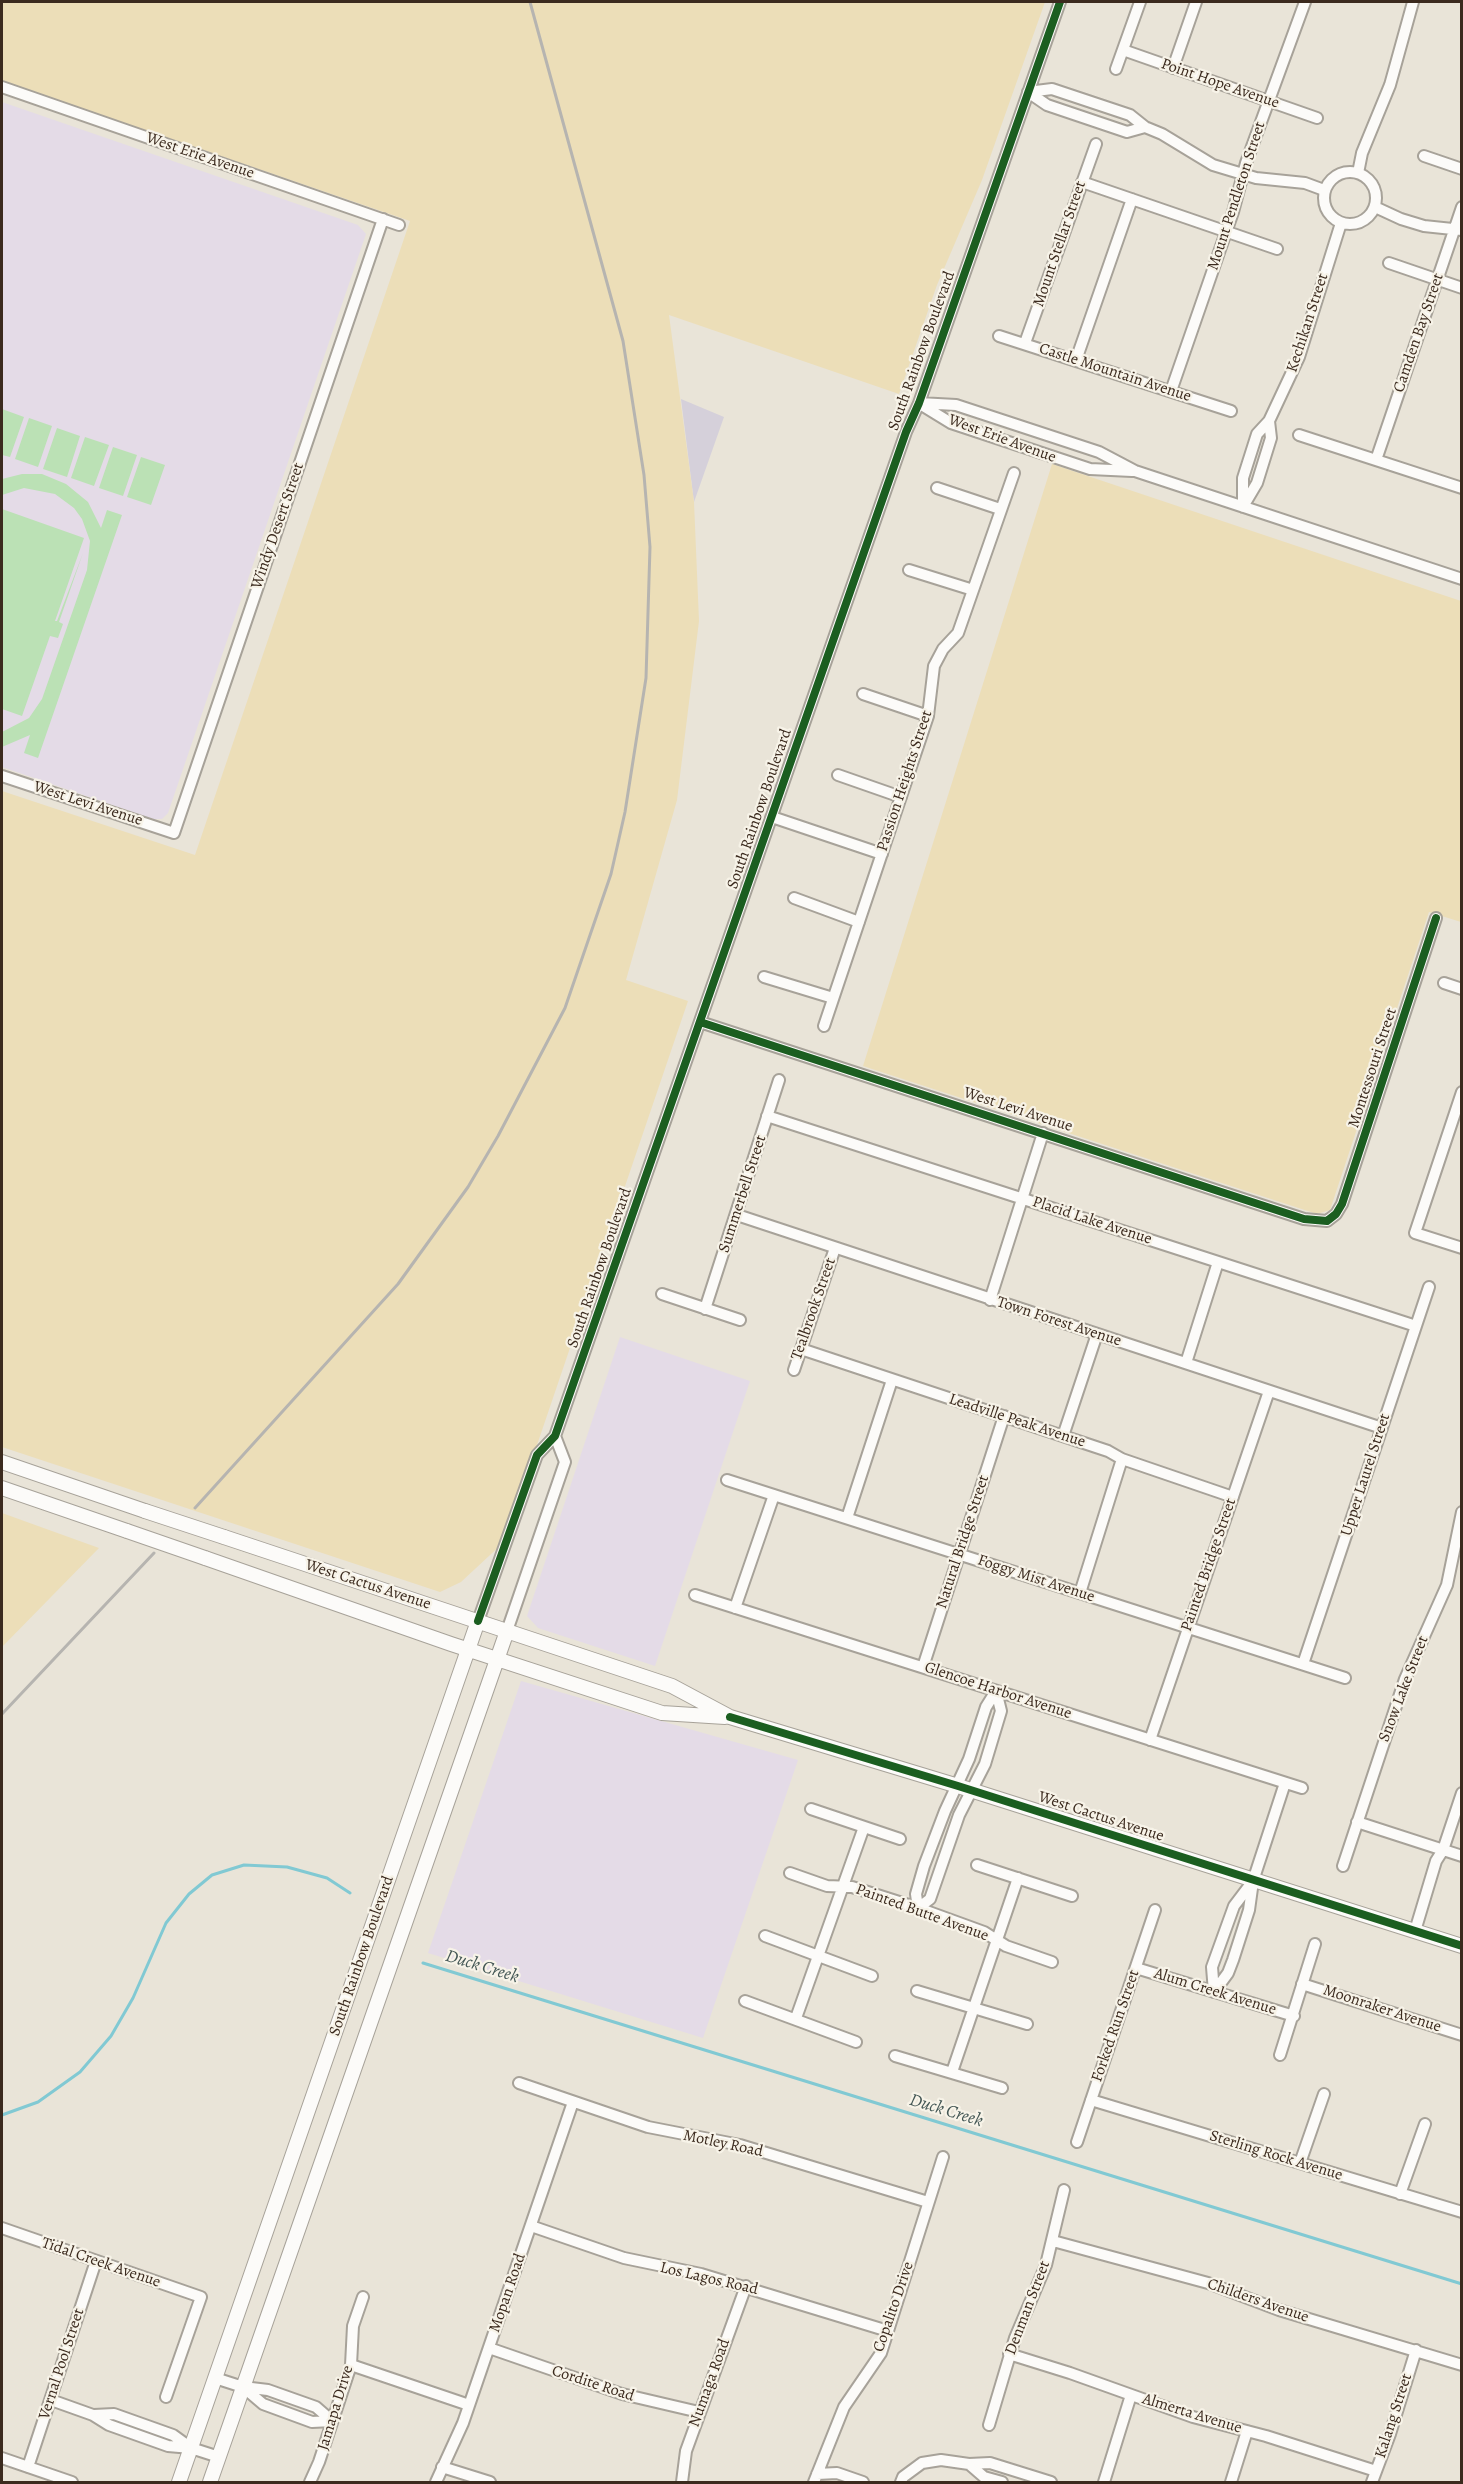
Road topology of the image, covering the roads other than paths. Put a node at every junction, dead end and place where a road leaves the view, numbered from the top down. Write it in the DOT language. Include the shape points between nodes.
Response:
graph roads {
  1 [pos="1060,2"];
  2 [pos="1140,2"];
  3 [pos="1196,2"];
  4 [pos="1305,2"];
  5 [pos="1413,2"];
  6 [pos="1123,50"];
  7 [pos="1173,68"];
  8 [pos="1116,69"];
  9 [pos="2,87"];
  10 [pos="1028,92"];
  11 [pos="1270,102"];
  12 [pos="1317,118"];
  13 [pos="1145,127"];
  14 [pos="1096,144"];
  15 [pos="1424,156"];
  16 [pos="1461,169"];
  17 [pos="1358,173"];
  18 [pos="1243,174"];
  19 [pos="1082,182"];
  20 [pos="1324,190"];
  21 [pos="1132,199"];
  22 [pos="1375,207"];
  23 [pos="1461,207"];
  24 [pos="383,219"];
  25 [pos="1341,223"];
  26 [pos="399,225"];
  27 [pos="1458,229"];
  28 [pos="1226,232"];
  29 [pos="1276,249"];
  30 [pos="1389,263"];
  31 [pos="1437,279"];
  32 [pos="1461,288"];
  33 [pos="999,336"];
  34 [pos="1025,343"];
  35 [pos="1076,360"];
  36 [pos="1171,391"];
  37 [pos="919,403"];
  38 [pos="1231,411"];
  39 [pos="1299,435"];
  40 [pos="1376,460"];
  41 [pos="1135,471"];
  42 [pos="1014,473"];
  43 [pos="937,488"];
  44 [pos="1461,488"];
  45 [pos="1243,507"];
  46 [pos="1000,509"];
  47 [pos="909,570"];
  48 [pos="1461,579"];
  49 [pos="973,590"];
  50 [pos="863,694"];
  51 [pos="928,716"];
  52 [pos="838,775"];
  53 [pos="2,776"];
  54 [pos="901,797"];
  55 [pos="772,817"];
  56 [pos="174,832"];
  57 [pos="882,854"];
  58 [pos="794,898"];
  59 [pos="1436,918"];
  60 [pos="859,922"];
  61 [pos="765,977"];
  62 [pos="1444,983"];
  63 [pos="1461,989"];
  64 [pos="833,998"];
  65 [pos="700,1022"];
  66 [pos="824,1026"];
  67 [pos="779,1080"];
  68 [pos="1461,1092"];
  69 [pos="767,1116"];
  70 [pos="1457,1121"];
  71 [pos="1043,1132"];
  72 [pos="1022,1198"];
  73 [pos="737,1215"];
  74 [pos="1327,1221"];
  75 [pos="835,1248"];
  76 [pos="1461,1248"];
  77 [pos="1218,1262"];
  78 [pos="1429,1287"];
  79 [pos="662,1294"];
  80 [pos="990,1300"];
  81 [pos="705,1308"];
  82 [pos="740,1320"];
  83 [pos="1416,1326"];
  84 [pos="1097,1334"];
  85 [pos="801,1349"];
  86 [pos="1186,1364"];
  87 [pos="794,1370"];
  88 [pos="892,1380"];
  89 [pos="1269,1391"];
  90 [pos="1004,1416"];
  91 [pos="1382,1428"];
  92 [pos="555,1436"];
  93 [pos="1063,1436"];
  94 [pos="1122,1459"];
  95 [pos="2,1462"];
  96 [pos="727,1480"];
  97 [pos="2,1488"];
  98 [pos="774,1495"];
  99 [pos="1233,1497"];
  100 [pos="1461,1512"];
  101 [pos="847,1518"];
  102 [pos="959,1554"];
  103 [pos="1080,1593"];
  104 [pos="695,1594"];
  105 [pos="735,1608"];
  106 [pos="478,1621"];
  107 [pos="1188,1628"];
  108 [pos="507,1631"];
  109 [pos="468,1650"];
  110 [pos="498,1659"];
  111 [pos="1303,1664"];
  112 [pos="923,1667"];
  113 [pos="1345,1678"];
  114 [pos="996,1690"];
  115 [pos="730,1717"];
  116 [pos="1150,1740"];
  117 [pos="1285,1783"];
  118 [pos="964,1788"];
  119 [pos="1302,1788"];
  120 [pos="1461,1793"];
  121 [pos="811,1809"];
  122 [pos="1357,1822"];
  123 [pos="864,1827"];
  124 [pos="900,1839"];
  125 [pos="1443,1850"];
  126 [pos="1461,1856"];
  127 [pos="977,1865"];
  128 [pos="1343,1866"];
  129 [pos="790,1873"];
  130 [pos="1018,1878"];
  131 [pos="1253,1881"];
  132 [pos="842,1886"];
  133 [pos="1072,1896"];
  134 [pos="918,1908"];
  135 [pos="1155,1910"];
  136 [pos="1414,1931"];
  137 [pos="765,1936"];
  138 [pos="997,1940"];
  139 [pos="1315,1944"];
  140 [pos="1461,1946"];
  141 [pos="818,1955"];
  142 [pos="1052,1962"];
  143 [pos="1136,1968"];
  144 [pos="872,1976"];
  145 [pos="1302,1984"];
  146 [pos="917,1991"];
  147 [pos="1214,1992"];
  148 [pos="745,2001"];
  149 [pos="974,2007"];
  150 [pos="1294,2016"];
  151 [pos="795,2018"];
  152 [pos="1027,2024"];
  153 [pos="1461,2035"];
  154 [pos="856,2042"];
  155 [pos="1280,2055"];
  156 [pos="895,2056"];
  157 [pos="952,2072"];
  158 [pos="519,2083"];
  159 [pos="1002,2088"];
  160 [pos="1324,2094"];
  161 [pos="1091,2100"];
  162 [pos="573,2102"];
  163 [pos="1425,2124"];
  164 [pos="1077,2142"];
  165 [pos="943,2157"];
  166 [pos="1300,2163"];
  167 [pos="1064,2190"];
  168 [pos="1400,2193"];
  169 [pos="928,2202"];
  170 [pos="1461,2212"];
  171 [pos="531,2226"];
  172 [pos="2,2228"];
  173 [pos="1053,2241"];
  174 [pos="96,2261"];
  175 [pos="746,2286"];
  176 [pos="363,2297"];
  177 [pos="888,2331"];
  178 [pos="489,2348"];
  179 [pos="1416,2350"];
  180 [pos="1009,2354"];
  181 [pos="351,2365"];
  182 [pos="1461,2365"];
  183 [pos="215,2378"];
  184 [pos="243,2387"];
  185 [pos="1131,2394"];
  186 [pos="166,2397"];
  187 [pos="51,2400"];
  188 [pos="469,2405"];
  189 [pos="699,2412"];
  190 [pos="332,2421"];
  191 [pos="988,2425"];
  192 [pos="1247,2431"];
  193 [pos="191,2448"];
  194 [pos="219,2457"];
  195 [pos="2,2458"];
  196 [pos="969,2464"];
  197 [pos="28,2467"];
  198 [pos="442,2467"];
  199 [pos="1376,2471"];
  200 [pos="815,2478"];
  201 [pos="72,2482"];
  202 [pos="179,2482"];
  203 [pos="210,2482"];
  204 [pos="309,2482"];
  205 [pos="436,2482"];
  206 [pos="490,2482"];
  207 [pos="682,2482"];
  208 [pos="825,2482"];
  209 [pos="863,2482"];
  210 [pos="901,2482"];
  211 [pos="1002,2482"];
  212 [pos="1051,2482"];
  213 [pos="1104,2482"];
  214 [pos="1231,2482"];
  215 [pos="1372,2482"];
  1 -- 10 [label="street, South Rainbow Boulevard"];
  2 -- 6 [label="street"];
  3 -- 7 [label="street"];
  4 -- 11 [label="street, Mount Pendleton Street"];
  5 -- 17 [label="street" via="1390,85 1362,153"];
  6 -- 7 [label="street, Point Hope Avenue"];
  6 -- 8 [label="street"];
  7 -- 11 [label="street, Point Hope Avenue"];
  9 -- 24 [label="street, West Erie Avenue"];
  10 -- 13 [label="street" via="1053,89 1130,115"];
  10 -- 13 [label="street" via="1047,105 1127,132"];
  10 -- 37 [label="street, South Rainbow Boulevard"];
  11 -- 12 [label="street, Point Hope Avenue"];
  11 -- 18 [label="street, Mount Pendleton Street"];
  13 -- 18 [label="street" via="1213,165"];
  14 -- 19 [label="street, Mount Stellar Street"];
  15 -- 16 [label="street"];
  17 -- 20 [label="street" via="1342,173 1328,182"];
  17 -- 22 [label="street" via="1371,183"];
  18 -- 20 [label="street" via="1305,183"];
  18 -- 28 [label="street, Mount Pendleton Street"];
  19 -- 21 [label="street"];
  19 -- 34 [label="street, Mount Stellar Street"];
  20 -- 25 [label="street" via="1324,206"];
  21 -- 28 [label="street"];
  21 -- 35 [label="street"];
  22 -- 25 [label="street" via="1365,220"];
  22 -- 27 [label="street" via="1424,226"];
  23 -- 27 [label="street, Camden Bay Street"];
  24 -- 26 [label="street, West Erie Avenue"];
  24 -- 56 [label="street, Windy Desert Street"];
  25 -- 45 [label="street, Kechikan Street" via="1299,357 1269,421 1271,438 1257,483"];
  27 -- 31 [label="street, Camden Bay Street"];
  28 -- 29 [label="street"];
  28 -- 36 [label="street, Mount Pendleton Street"];
  30 -- 31 [label="street"];
  31 -- 32 [label="street"];
  31 -- 40 [label="street, Camden Bay Street"];
  33 -- 34 [label="street, Castle Mountain Avenue"];
  34 -- 35 [label="street, Castle Mountain Avenue"];
  35 -- 36 [label="street, Castle Mountain Avenue"];
  36 -- 38 [label="street, Castle Mountain Avenue"];
  37 -- 41 [label="street, West Erie Avenue" via="956,405 1100,452"];
  37 -- 41 [label="street, West Erie Avenue" via="951,423 1090,469"];
  37 -- 55 [label="street, South Rainbow Boulevard"];
  39 -- 40 [label="street"];
  40 -- 44 [label="street"];
  41 -- 45 [label="street, West Erie Avenue"];
  42 -- 46 [label="street, Passion Heights Street"];
  43 -- 46 [label="street"];
  45 -- 48 [label="street, West Erie Avenue"];
  46 -- 49 [label="street, Passion Heights Street"];
  47 -- 49 [label="street"];
  49 -- 51 [label="street, Passion Heights Street" via="958,633 934,666"];
  50 -- 51 [label="street"];
  51 -- 54 [label="street, Passion Heights Street"];
  52 -- 54 [label="street"];
  53 -- 56 [label="street, West Levi Avenue"];
  54 -- 57 [label="street, Passion Heights Street"];
  55 -- 57 [label="street"];
  55 -- 65 [label="street, South Rainbow Boulevard"];
  57 -- 60 [label="street, Passion Heights Street"];
  58 -- 60 [label="street"];
  59 -- 74 [label="street, Montessouri Street" via="1342,1204"];
  60 -- 64 [label="street, Passion Heights Street"];
  61 -- 64 [label="street"];
  62 -- 63 [label="street"];
  64 -- 66 [label="street, Passion Heights Street"];
  65 -- 71 [label="street, West Levi Avenue"];
  65 -- 92 [label="street, South Rainbow Boulevard"];
  67 -- 69 [label="street, Summerbell Street"];
  68 -- 70 [label="street"];
  69 -- 72 [label="street, Placid Lake Avenue"];
  69 -- 73 [label="street, Summerbell Street"];
  70 -- 76 [label="street" via="1415,1233"];
  71 -- 72 [label="street"];
  71 -- 74 [label="street, West Levi Avenue" via="1304,1219"];
  72 -- 77 [label="street, Placid Lake Avenue"];
  72 -- 80 [label="street"];
  73 -- 75 [label="street, Town Forest Avenue"];
  73 -- 81 [label="street, Summerbell Street"];
  75 -- 80 [label="street, Town Forest Avenue"];
  75 -- 85 [label="street, Tealbrook Street"];
  77 -- 83 [label="street, Placid Lake Avenue"];
  77 -- 86 [label="street"];
  78 -- 83 [label="street, Upper Laurel Street"];
  79 -- 81 [label="street"];
  80 -- 84 [label="street, Town Forest Avenue"];
  81 -- 82 [label="street"];
  83 -- 91 [label="street, Upper Laurel Street"];
  84 -- 86 [label="street, Town Forest Avenue"];
  84 -- 93 [label="street"];
  85 -- 87 [label="street, Tealbrook Street"];
  85 -- 88 [label="street, Leadville Peak Avenue"];
  86 -- 89 [label="street, Town Forest Avenue"];
  88 -- 90 [label="street, Leadville Peak Avenue"];
  88 -- 101 [label="street"];
  89 -- 91 [label="street, Town Forest Avenue"];
  89 -- 99 [label="street, Painted Bridge Street"];
  90 -- 93 [label="street, Leadville Peak Avenue"];
  90 -- 102 [label="street, Natural Bridge Street"];
  91 -- 111 [label="street, Upper Laurel Street"];
  92 -- 106 [label="street, South Rainbow Boulevard" via="537,1455"];
  92 -- 108 [label="street, South Rainbow Boulevard" via="565,1462"];
  93 -- 94 [label="street, Leadville Peak Avenue"];
  94 -- 99 [label="street, Leadville Peak Avenue"];
  94 -- 103 [label="street"];
  95 -- 106 [label="main road, West Cactus Avenue, bridge"];
  96 -- 98 [label="street, Foggy Mist Avenue"];
  97 -- 109 [label="main road, West Cactus Avenue, bridge"];
  98 -- 101 [label="street, Foggy Mist Avenue"];
  98 -- 105 [label="street"];
  99 -- 107 [label="street, Painted Bridge Street"];
  100 -- 122 [label="street, Snow Lake Street" via="1447,1585 1412,1659"];
  101 -- 102 [label="street, Foggy Mist Avenue"];
  102 -- 103 [label="street, Foggy Mist Avenue"];
  102 -- 112 [label="street, Natural Bridge Street"];
  103 -- 107 [label="street, Foggy Mist Avenue"];
  104 -- 105 [label="street, Glencoe Harbor Avenue"];
  105 -- 112 [label="street, Glencoe Harbor Avenue"];
  106 -- 108 [label="main road, West Cactus Avenue"];
  106 -- 109 [label="main road, South Rainbow Boulevard"];
  107 -- 111 [label="street, Foggy Mist Avenue"];
  107 -- 116 [label="street, Painted Bridge Street"];
  108 -- 110 [label="main road, South Rainbow Boulevard"];
  108 -- 115 [label="main road, West Cactus Avenue" via="672,1686"];
  109 -- 110 [label="main road, West Cactus Avenue"];
  109 -- 183 [label="main road, South Rainbow Boulevard"];
  110 -- 115 [label="main road, West Cactus Avenue" via="662,1713"];
  110 -- 184 [label="main road, South Rainbow Boulevard"];
  111 -- 113 [label="street, Foggy Mist Avenue"];
  112 -- 114 [label="street, Glencoe Harbor Avenue"];
  114 -- 116 [label="street, Glencoe Harbor Avenue"];
  114 -- 118 [label="street" via="986,1707"];
  114 -- 118 [label="street" via="1001,1711 985,1764"];
  115 -- 118 [label="main road, West Cactus Avenue"];
  116 -- 117 [label="street, Glencoe Harbor Avenue"];
  117 -- 119 [label="street, Glencoe Harbor Avenue"];
  117 -- 131 [label="street"];
  118 -- 131 [label="main road, West Cactus Avenue"];
  118 -- 134 [label="street" via="930,1899"];
  118 -- 134 [label="street" via="945,1811 916,1894"];
  120 -- 125 [label="street"];
  121 -- 123 [label="street"];
  122 -- 125 [label="street"];
  122 -- 128 [label="street, Snow Lake Street"];
  123 -- 124 [label="street"];
  123 -- 132 [label="street"];
  125 -- 126 [label="street"];
  125 -- 136 [label="street"];
  127 -- 130 [label="street"];
  129 -- 132 [label="street, Painted Butte Avenue" via="827,1886"];
  130 -- 133 [label="street"];
  130 -- 138 [label="street"];
  131 -- 136 [label="main road, West Cactus Avenue"];
  131 -- 147 [label="street" via="1249,1910 1228,1973"];
  131 -- 147 [label="street" via="1234,1906 1223,1935 1212,1967"];
  132 -- 134 [label="street, Painted Butte Avenue"];
  132 -- 141 [label="street"];
  134 -- 138 [label="street, Painted Butte Avenue"];
  135 -- 143 [label="street, Forked Run Street"];
  136 -- 140 [label="main road, West Cactus Avenue"];
  137 -- 141 [label="street"];
  138 -- 142 [label="street, Painted Butte Avenue"];
  138 -- 149 [label="street"];
  139 -- 145 [label="street"];
  141 -- 144 [label="street"];
  141 -- 151 [label="street"];
  143 -- 147 [label="street, Alum Creek Avenue"];
  143 -- 161 [label="street, Forked Run Street"];
  145 -- 150 [label="street"];
  145 -- 153 [label="street, Moonraker Avenue"];
  146 -- 149 [label="street"];
  147 -- 150 [label="street, Alum Creek Avenue"];
  148 -- 151 [label="street"];
  149 -- 152 [label="street"];
  149 -- 157 [label="street"];
  150 -- 155 [label="street"];
  151 -- 154 [label="street"];
  156 -- 157 [label="street"];
  157 -- 159 [label="street"];
  158 -- 162 [label="street, Motley Road"];
  160 -- 166 [label="street"];
  161 -- 164 [label="street, Forked Run Street"];
  161 -- 166 [label="street, Sterling Rock Avenue"];
  162 -- 169 [label="street, Motley Road" via="677,2134 740,2145"];
  162 -- 171 [label="street, Mopan Road"];
  163 -- 168 [label="street"];
  165 -- 169 [label="street, Copalito Drive"];
  166 -- 168 [label="street, Sterling Rock Avenue"];
  167 -- 173 [label="street, Denman Street"];
  168 -- 170 [label="street, Sterling Rock Avenue"];
  169 -- 177 [label="street, Copalito Drive"];
  171 -- 175 [label="street, Los Lagos Road" via="624,2258"];
  171 -- 178 [label="street, Mopan Road"];
  172 -- 174 [label="street, Tidal Creek Avenue"];
  173 -- 179 [label="street, Childers Avenue" via="1218,2287 1279,2310"];
  173 -- 180 [label="street, Denman Street"];
  174 -- 186 [label="street, Tidal Creek Avenue" via="201,2297"];
  174 -- 187 [label="street, Vernal Pool Street"];
  175 -- 177 [label="street, Los Lagos Road"];
  175 -- 189 [label="street, Numaga Road"];
  176 -- 181 [label="street, Jamapa Drive" via="353,2326"];
  177 -- 200 [label="street, Copalito Drive" via="881,2353 844,2407"];
  178 -- 188 [label="street, Mopan Road"];
  178 -- 189 [label="street, Cordite Road" via="622,2394"];
  179 -- 182 [label="street, Childers Avenue"];
  179 -- 199 [label="street, Kalang Street"];
  180 -- 185 [label="street, Almerta Avenue"];
  180 -- 191 [label="street, Denman Street"];
  181 -- 188 [label="street"];
  181 -- 190 [label="street, Jamapa Drive"];
  183 -- 184 [label="street"];
  183 -- 193 [label="main road, South Rainbow Boulevard"];
  184 -- 190 [label="street" via="263,2404 312,2422"];
  184 -- 194 [label="main road, South Rainbow Boulevard"];
  185 -- 192 [label="street, Almerta Avenue" via="1193,2417"];
  185 -- 213 [label="street"];
  187 -- 193 [label="street" via="168,2446"];
  187 -- 197 [label="street, Vernal Pool Street"];
  188 -- 198 [label="street, Mopan Road"];
  189 -- 207 [label="street, Numaga Road" via="686,2451"];
  190 -- 204 [label="street, Jamapa Drive" via="320,2462"];
  192 -- 199 [label="street, Almerta Avenue"];
  192 -- 214 [label="street"];
  193 -- 194 [label="street"];
  193 -- 202 [label="main road, South Rainbow Boulevard"];
  194 -- 203 [label="main road, South Rainbow Boulevard"];
  195 -- 197 [label="street"];
  196 -- 210 [label="street" via="940,2460 922,2463"];
  196 -- 211 [label="street" via="984,2477"];
  196 -- 212 [label="street" via="990,2463"];
  197 -- 201 [label="street"];
  198 -- 205 [label="street, Mopan Road"];
  198 -- 206 [label="street"];
  199 -- 215 [label="street, Kalang Street"];
  200 -- 208 [label="street"];
  200 -- 209 [label="street" via="837,2473"];
}
